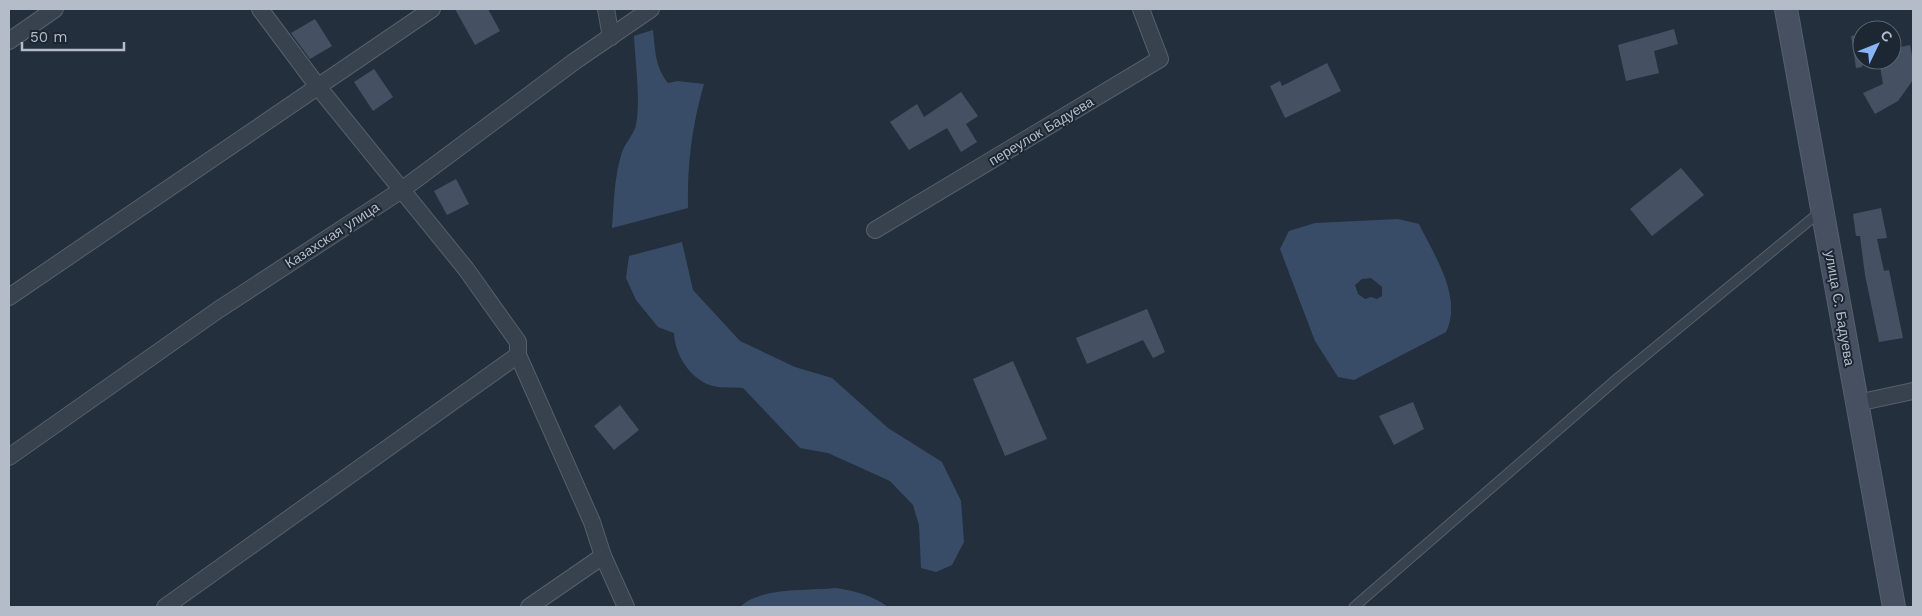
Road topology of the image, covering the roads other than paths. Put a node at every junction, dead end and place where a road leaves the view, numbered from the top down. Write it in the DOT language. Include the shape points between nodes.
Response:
graph roads {
  1 [pos="55,9"];
  2 [pos="260,9"];
  3 [pos="432,9"];
  4 [pos="606,9"];
  5 [pos="651,9"];
  6 [pos="1141,9"];
  7 [pos="1786,9"];
  8 [pos="611,37"];
  9 [pos="9,41"];
  10 [pos="319,88"];
  11 [pos="403,189"];
  12 [pos="1822,210"];
  13 [pos="875,230"];
  14 [pos="9,298"];
  15 [pos="518,355"];
  16 [pos="1913,391"];
  17 [pos="1858,403"];
  18 [pos="9,457"];
  19 [pos="603,556"];
  20 [pos="164,607"];
  21 [pos="530,607"];
  22 [pos="626,607"];
  23 [pos="1354,607"];
  24 [pos="1894,607"];
  1 -- 9 [label="street"];
  2 -- 10 [label="street"];
  3 -- 10 [label="street"];
  4 -- 8 [label="street"];
  5 -- 8 [label="street, Казахская улица"];
  6 -- 13 [label="street, переулок Бадуева" via="1160,59"];
  7 -- 12 [label="main road, улица С. Бадуева"];
  8 -- 11 [label="street, Казахская улица"];
  10 -- 11 [label="street"];
  10 -- 14 [label="street"];
  11 -- 15 [label="street" via="512,333 518,342"];
  11 -- 18 [label="street, Казахская улица" via="218,310"];
  12 -- 17 [label="main road, улица С. Бадуева"];
  12 -- 23 [label="lane" via="1619,377"];
  15 -- 19 [label="street" via="592,522"];
  15 -- 20 [label="street"];
  16 -- 17 [label="street"];
  17 -- 24 [label="main road, улица С. Бадуева"];
  19 -- 21 [label="street"];
  19 -- 22 [label="street"];
}
